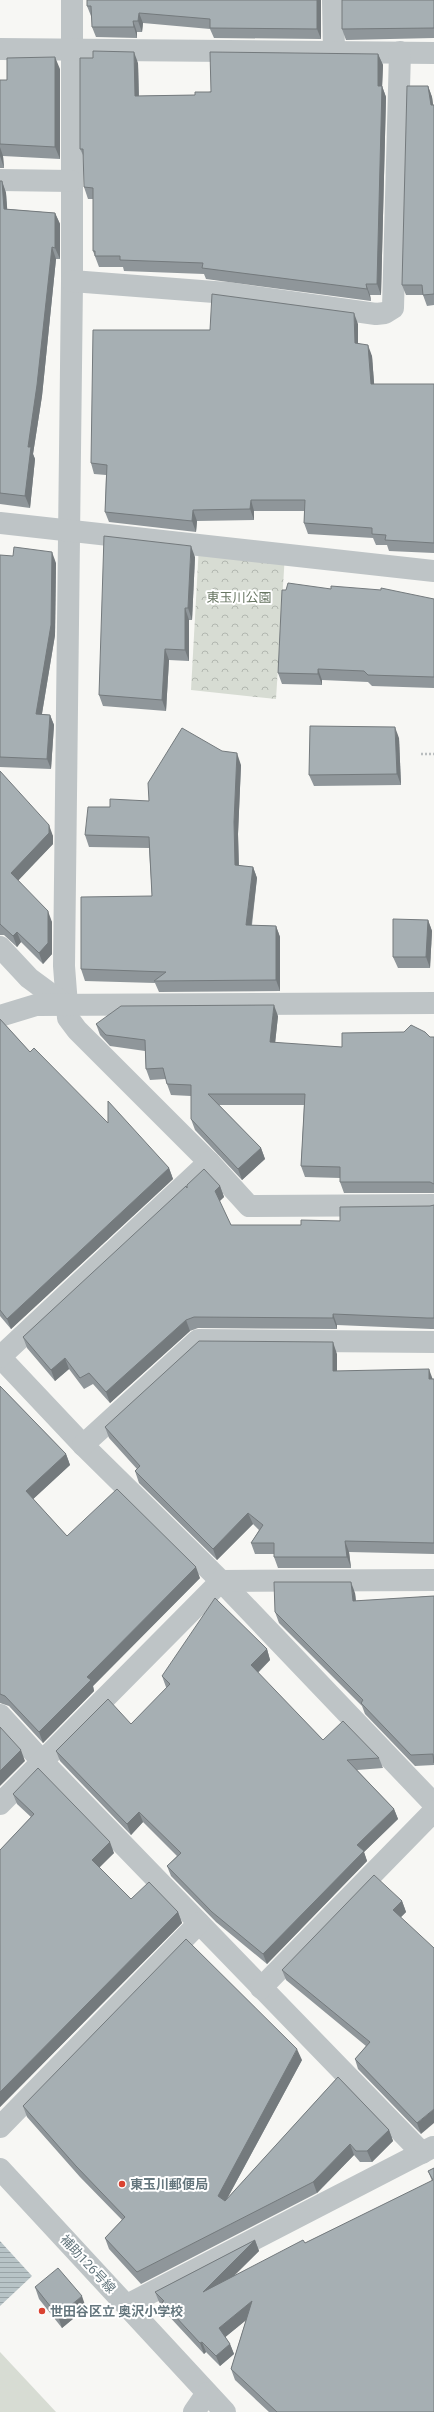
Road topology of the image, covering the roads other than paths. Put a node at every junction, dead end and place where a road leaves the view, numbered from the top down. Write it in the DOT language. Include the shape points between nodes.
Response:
graph roads {
  1 [pos="72,0"];
  2 [pos="333,0"];
  3 [pos="0,49"];
  4 [pos="72,50"];
  5 [pos="334,52"];
  6 [pos="400,52"];
  7 [pos="434,53"];
  8 [pos="0,180"];
  9 [pos="71,180"];
  10 [pos="72,281"];
  11 [pos="0,522"];
  12 [pos="68,532"];
  13 [pos="434,571"];
  14 [pos="0,947"];
  15 [pos="434,1003"];
  16 [pos="67,1006"];
  17 [pos="0,1016"];
  18 [pos="209,1162"];
  19 [pos="434,1205"];
  20 [pos="434,1342"];
  21 [pos="0,1357"];
  22 [pos="83,1445"];
  23 [pos="434,1580"];
  24 [pos="220,1581"];
  25 [pos="0,1715"];
  26 [pos="42,1761"];
  27 [pos="0,1804"];
  28 [pos="434,1804"];
  29 [pos="434,1811"];
  30 [pos="199,1923"];
  31 [pos="261,1988"];
  32 [pos="0,2127"];
  33 [pos="428,2150"];
  34 [pos="0,2169"];
  35 [pos="127,2305"];
  36 [pos="206,2393"];
  37 [pos="194,2412"];
  38 [pos="225,2412"];
  1 -- 4 [label="street"];
  2 -- 5 [label="street"];
  3 -- 4 [label="street"];
  4 -- 5 [label="street"];
  4 -- 9 [label="street"];
  5 -- 6 [label="street"];
  6 -- 7 [label="street"];
  6 -- 10 [label="street" via="393,308 385,313 376,314 227,293"];
  8 -- 9 [label="street"];
  9 -- 10 [label="street"];
  10 -- 12 [label="street"];
  11 -- 12 [label="street"];
  12 -- 13 [label="street"];
  12 -- 16 [label="street" via="64,966"];
  14 -- 16 [label="street" via="29,978"];
  15 -- 16 [label="street"];
  16 -- 17 [label="street" via="36,1005"];
  16 -- 18 [label="street" via="68,1018 77,1030"];
  18 -- 19 [label="street" via="249,1206"];
  18 -- 21 [label="street"];
  20 -- 22 [label="street" via="198,1340"];
  21 -- 22 [label="street"];
  22 -- 24 [label="street"];
  23 -- 24 [label="street"];
  24 -- 26 [label="street"];
  24 -- 28 [label="street"];
  25 -- 26 [label="street"];
  26 -- 27 [label="street"];
  26 -- 30 [label="street"];
  29 -- 31 [label="street"];
  30 -- 31 [label="street"];
  30 -- 32 [label="street"];
  31 -- 33 [label="street"];
  33 -- 35 [label="street"];
  34 -- 35 [label="street, 補助126号線"];
  35 -- 36 [label="street, 補助126号線"];
  36 -- 37 [label="street"];
  36 -- 38 [label="street, 補助126号線"];
}
